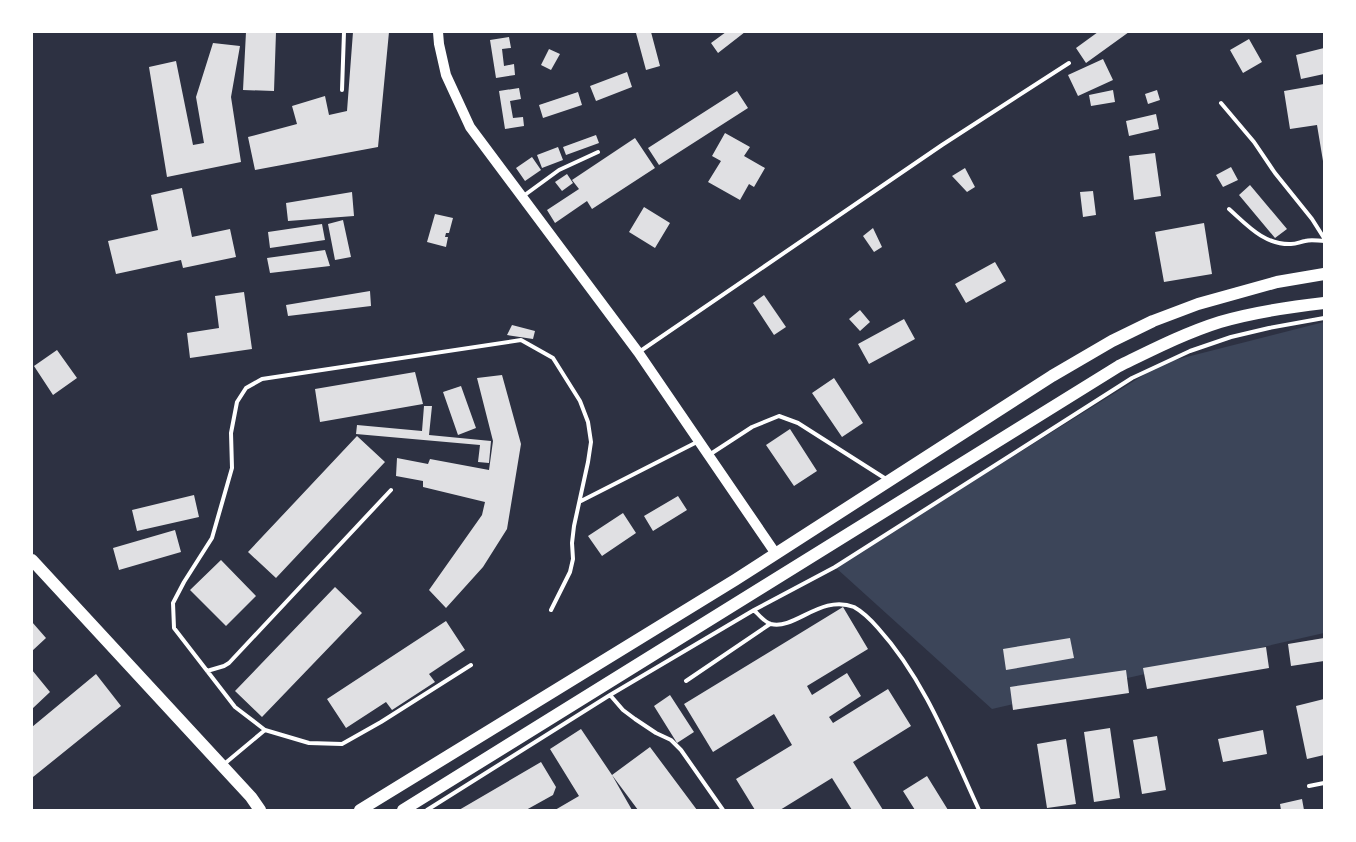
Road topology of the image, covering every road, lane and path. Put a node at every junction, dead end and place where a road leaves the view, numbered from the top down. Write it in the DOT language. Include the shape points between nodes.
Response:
graph roads {
  1 [pos="344,32"];
  2 [pos="438,32"];
  3 [pos="1069,63"];
  4 [pos="342,90"];
  5 [pos="1221,103"];
  6 [pos="598,152"];
  7 [pos="522,197"];
  8 [pos="1229,209"];
  9 [pos="1324,240"];
  10 [pos="1324,274"];
  11 [pos="1324,303"];
  12 [pos="1324,318"];
  13 [pos="638,352"];
  14 [pos="700,441"];
  15 [pos="709,455"];
  16 [pos="889,481"];
  17 [pos="391,490"];
  18 [pos="580,501"];
  19 [pos="776,554"];
  20 [pos="32,560"];
  21 [pos="551,610"];
  22 [pos="754,610"];
  23 [pos="770,624"];
  24 [pos="471,665"];
  25 [pos="207,671"];
  26 [pos="687,681"];
  27 [pos="610,695"];
  28 [pos="265,730"];
  29 [pos="222,766"];
  30 [pos="1324,783"];
  31 [pos="1309,786"];
  32 [pos="260,810"];
  33 [pos="360,810"];
  34 [pos="404,810"];
  35 [pos="427,810"];
  36 [pos="723,810"];
  37 [pos="979,810"];
  1 -- 4 [label="lane"];
  2 -- 7 [label="street" via="446,75 470,127"];
  3 -- 13 [label="lane"];
  5 -- 9 [label="lane" via="1312,219"];
  6 -- 7 [label="lane" via="559,170"];
  7 -- 13 [label="street"];
  8 -- 9 [label="lane" via="1255,233 1270,240 1292,244"];
  10 -- 16 [label="main road" via="1276,282 1153,321 1052,376"];
  11 -- 34 [label="main road" via="1272,309 1220,322 1119,366"];
  12 -- 22 [label="lane" via="1231,338 1190,351 1132,378 835,567"];
  13 -- 14 [label="street"];
  14 -- 15 [label="street"];
  14 -- 18 [label="lane"];
  15 -- 16 [label="lane" via="752,427 778,416 798,423"];
  15 -- 19 [label="street"];
  16 -- 19 [label="main road"];
  17 -- 25 [label="lane" via="229,663"];
  18 -- 21 [label="lane" via="570,572"];
  18 -- 25 [label="lane" via="591,442 588,422 552,358 521,340 262,379 246,388 237,402 231,433 232,468 212,538 173,603 174,628"];
  19 -- 33 [label="main road"];
  20 -- 29 [label="main road"];
  22 -- 23 [label="lane"];
  22 -- 27 [label="lane"];
  23 -- 26 [label="lane"];
  23 -- 37 [label="lane" via="783,624 838,604 869,618 890,641 928,699"];
  24 -- 28 [label="lane" via="342,744 309,743"];
  25 -- 28 [label="lane" via="235,707"];
  27 -- 35 [label="lane"];
  27 -- 36 [label="lane" via="634,719 681,750"];
  28 -- 29 [label="lane"];
  29 -- 32 [label="main road"];
  30 -- 31 [label="lane"];
}
